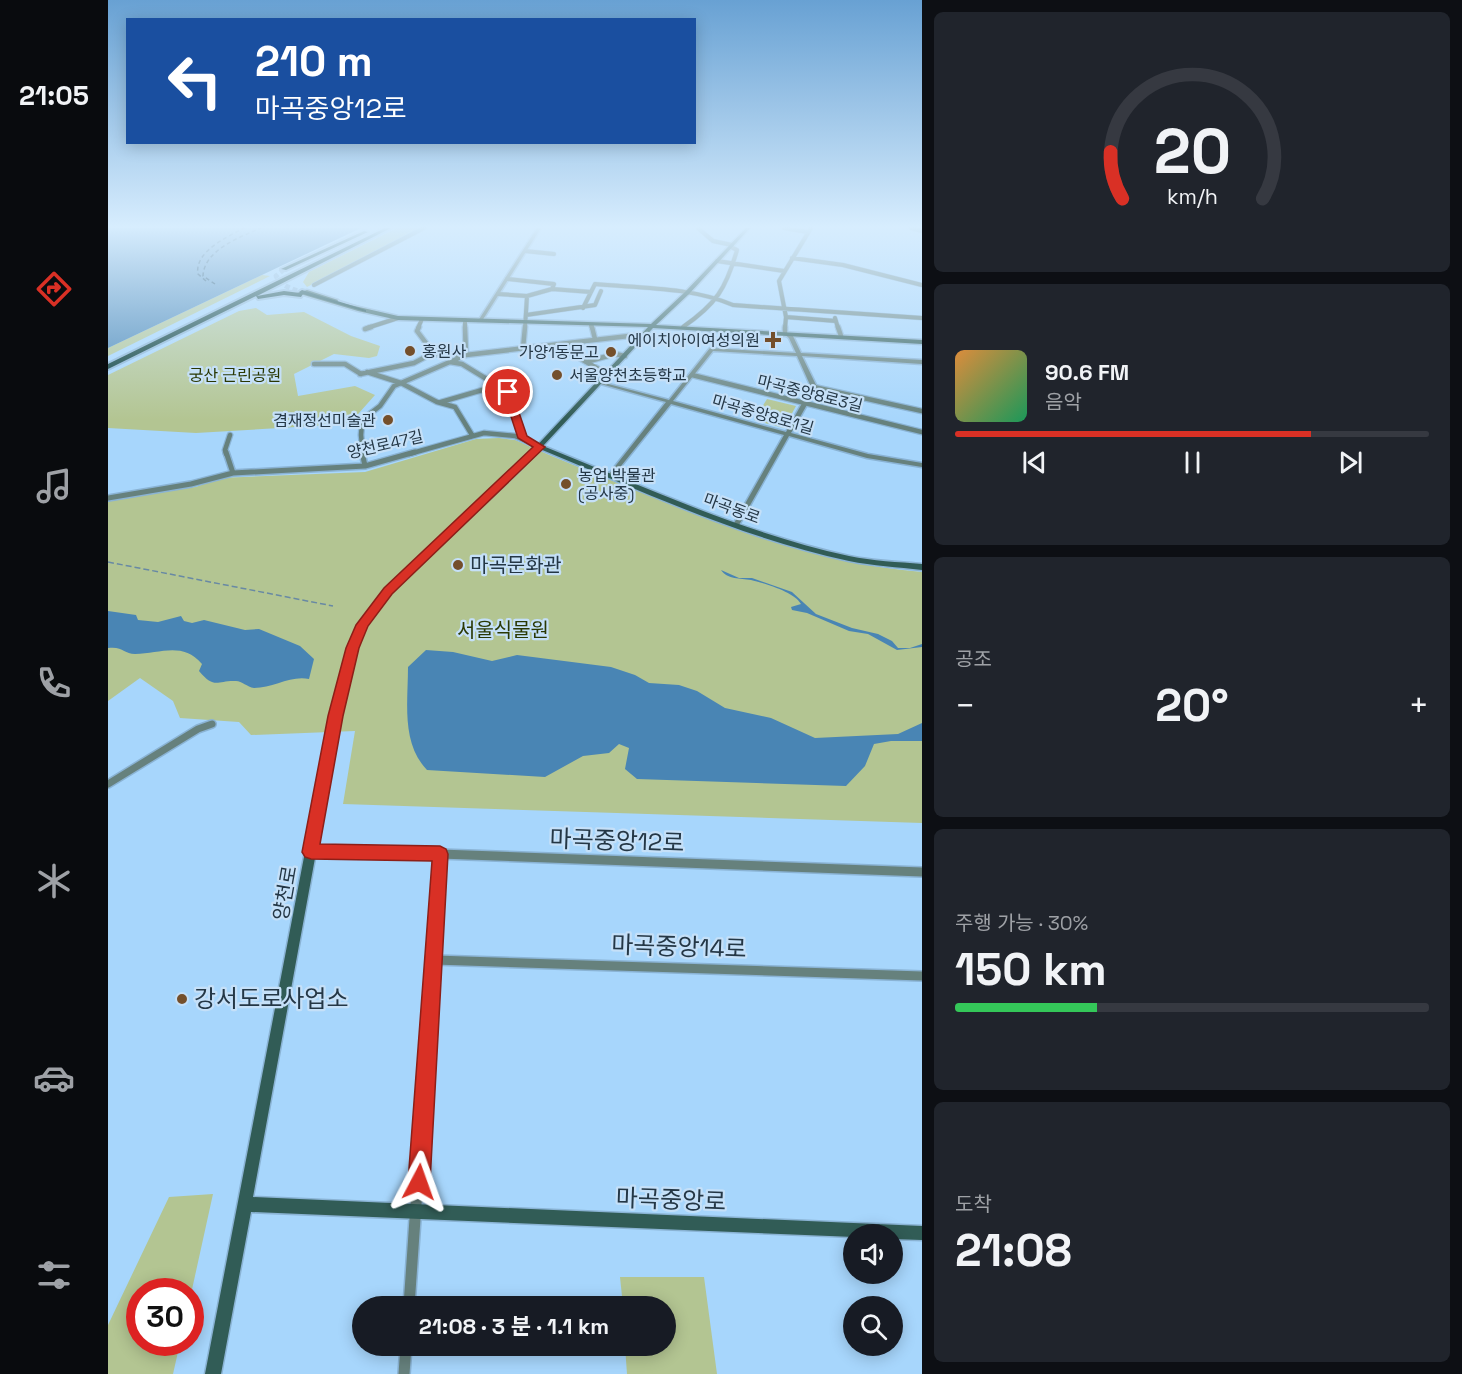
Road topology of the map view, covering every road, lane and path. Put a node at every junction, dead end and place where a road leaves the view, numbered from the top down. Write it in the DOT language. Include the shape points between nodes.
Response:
graph roads {
  1 [pos="247,292"];
  2 [pos="259,292"];
  3 [pos="281,292"];
  4 [pos="311,292"];
  5 [pos="517,292"];
  6 [pos="541,292"];
  7 [pos="591,292"];
  8 [pos="601,292"];
  9 [pos="678,292"];
  10 [pos="722,292"];
  11 [pos="780,292"];
  12 [pos="687,293"];
  13 [pos="498,294"];
  14 [pos="515,295"];
  15 [pos="527,296"];
  16 [pos="719,299"];
  17 [pos="583,308"];
  18 [pos="224,309"];
  19 [pos="784,309"];
  20 [pos="364,311"];
  21 [pos="834,312"];
  22 [pos="526,315"];
  23 [pos="786,317"];
  24 [pos="398,318"];
  25 [pos="922,318"];
  26 [pos="422,319"];
  27 [pos="465,320"];
  28 [pos="480,321"];
  29 [pos="836,321"];
  30 [pos="526,322"];
  31 [pos="591,325"];
  32 [pos="651,327"];
  33 [pos="683,327"];
  34 [pos="365,329"];
  35 [pos="785,333"];
  36 [pos="646,334"];
  37 [pos="841,336"];
  38 [pos="595,339"];
  39 [pos="922,342"];
  40 [pos="557,345"];
  41 [pos="523,348"];
  42 [pos="452,354"];
  43 [pos="799,354"];
  44 [pos="466,355"];
  45 [pos="625,356"];
  46 [pos="108,360"];
  47 [pos="450,362"];
  48 [pos="586,362"];
  49 [pos="922,362"];
  50 [pos="314,364"];
  51 [pos="108,368"];
  52 [pos="367,372"];
  53 [pos="607,374"];
  54 [pos="692,375"];
  55 [pos="599,382"];
  56 [pos="401,383"];
  57 [pos="496,386"];
  58 [pos="814,387"];
  59 [pos="441,402"];
  60 [pos="672,402"];
  61 [pos="806,405"];
  62 [pos="922,411"];
  63 [pos="922,432"];
  64 [pos="230,435"];
  65 [pos="472,435"];
  66 [pos="788,435"];
  67 [pos="522,438"];
  68 [pos="540,447"];
  69 [pos="922,465"];
  70 [pos="365,466"];
  71 [pos="233,472"];
  72 [pos="611,475"];
  73 [pos="108,498"];
  74 [pos="736,525"];
  75 [pos="922,567"];
  76 [pos="212,724"];
  77 [pos="108,784"];
  78 [pos="311,852"];
  79 [pos="440,854"];
  80 [pos="922,872"];
  81 [pos="435,960"];
  82 [pos="922,976"];
  83 [pos="245,1204"];
  84 [pos="417,1212"];
  85 [pos="922,1233"];
  86 [pos="410,1296"];
  87 [pos="405,1356"];
  88 [pos="213,1374"];
  89 [pos="404,1374"];
  1 -- 46 [label="highway"];
  2 -- 18 [label="highway"];
  3 -- 18 [label="highway"];
  4 -- 20 [label="highway"];
  5 -- 14 [label="street"];
  6 -- 15 [label="street"];
  7 -- 17 [label="street"];
  8 -- 17 [label="street" via="596,305"];
  9 -- 12 [label="street"];
  10 -- 16 [label="street"];
  11 -- 19 [label="street"];
  12 -- 16 [label="street"];
  12 -- 32 [label="main road, 양천로"];
  13 -- 14 [label="street"];
  13 -- 28 [label="street"];
  14 -- 15 [label="street"];
  15 -- 22 [label="street"];
  16 -- 19 [label="street" via="734,305"];
  16 -- 33 [label="street"];
  17 -- 22 [label="street"];
  18 -- 51 [label="highway"];
  19 -- 21 [label="street"];
  19 -- 23 [label="street"];
  20 -- 24 [label="main road"];
  21 -- 25 [label="street"];
  21 -- 29 [label="street"];
  22 -- 30 [label="street"];
  23 -- 29 [label="street"];
  23 -- 35 [label="street"];
  24 -- 26 [label="main road"];
  24 -- 34 [label="street"];
  26 -- 27 [label="main road"];
  26 -- 42 [label="street" via="417,331 429,347"];
  27 -- 28 [label="main road"];
  27 -- 44 [label="street"];
  28 -- 30 [label="main road"];
  29 -- 37 [label="street"];
  30 -- 31 [label="main road"];
  30 -- 41 [label="street"];
  31 -- 32 [label="main road"];
  31 -- 38 [label="street"];
  32 -- 33 [label="main road"];
  32 -- 36 [label="main road, 양천로"];
  33 -- 35 [label="main road"];
  35 -- 37 [label="main road"];
  35 -- 43 [label="street" via="792,337"];
  36 -- 38 [label="street"];
  36 -- 45 [label="main road, 양천로"];
  37 -- 39 [label="main road"];
  38 -- 40 [label="street"];
  40 -- 41 [label="street"];
  40 -- 48 [label="street"];
  41 -- 44 [label="street"];
  42 -- 44 [label="street"];
  42 -- 52 [label="street" via="431,354 414,363"];
  43 -- 49 [label="street"];
  43 -- 54 [label="street" via="712,349"];
  43 -- 58 [label="street"];
  44 -- 47 [label="street"];
  45 -- 48 [label="street" via="615,354"];
  45 -- 53 [label="main road, 양천로"];
  47 -- 56 [label="street"];
  47 -- 57 [label="street" via="462,364"];
  48 -- 53 [label="street"];
  50 -- 52 [label="street" via="335,362 353,365 360,374"];
  52 -- 56 [label="street"];
  53 -- 55 [label="main road, 양천로"];
  54 -- 60 [label="street"];
  54 -- 61 [label="street, 마곡중앙8로3길"];
  55 -- 60 [label="street, 마곡중앙8로1길"];
  55 -- 68 [label="main road, 양천로"];
  56 -- 59 [label="street"];
  56 -- 70 [label="street" via="385,394 361,424"];
  57 -- 59 [label="street"];
  57 -- 67 [label="street" via="508,392"];
  58 -- 61 [label="street"];
  58 -- 62 [label="street"];
  59 -- 65 [label="street" via="455,406"];
  60 -- 66 [label="street, 마곡중앙8로1길"];
  60 -- 72 [label="street"];
  61 -- 63 [label="street, 마곡중앙8로3길"];
  61 -- 66 [label="street"];
  64 -- 71 [label="street" via="225,450"];
  65 -- 67 [label="street, 양천로47길"];
  65 -- 70 [label="street, 양천로47길"];
  66 -- 69 [label="street, 마곡중앙8로1길" via="867,456"];
  66 -- 74 [label="street"];
  67 -- 68 [label="street, 양천로47길"];
  68 -- 72 [label="main road, 마곡동로"];
  68 -- 78 [label="main road, 양천로" via="388,591 362,625 352,648 336,716"];
  70 -- 71 [label="street, 양천로47길"];
  71 -- 73 [label="street, 양천로47길" via="191,484"];
  72 -- 74 [label="main road, 마곡동로"];
  74 -- 75 [label="main road, 마곡동로" via="850,558"];
  76 -- 77 [label="street"];
  78 -- 79 [label="street, 마곡중앙12로"];
  78 -- 83 [label="main road, 양천로"];
  79 -- 80 [label="street, 마곡중앙12로"];
  79 -- 81 [label="street"];
  81 -- 82 [label="street, 마곡중앙14로"];
  81 -- 84 [label="street"];
  83 -- 84 [label="main road, 마곡중앙로"];
  83 -- 88 [label="main road, 양천로"];
  84 -- 85 [label="main road, 마곡중앙로"];
  84 -- 86 [label="street"];
  87 -- 89 [label="street"];
}
